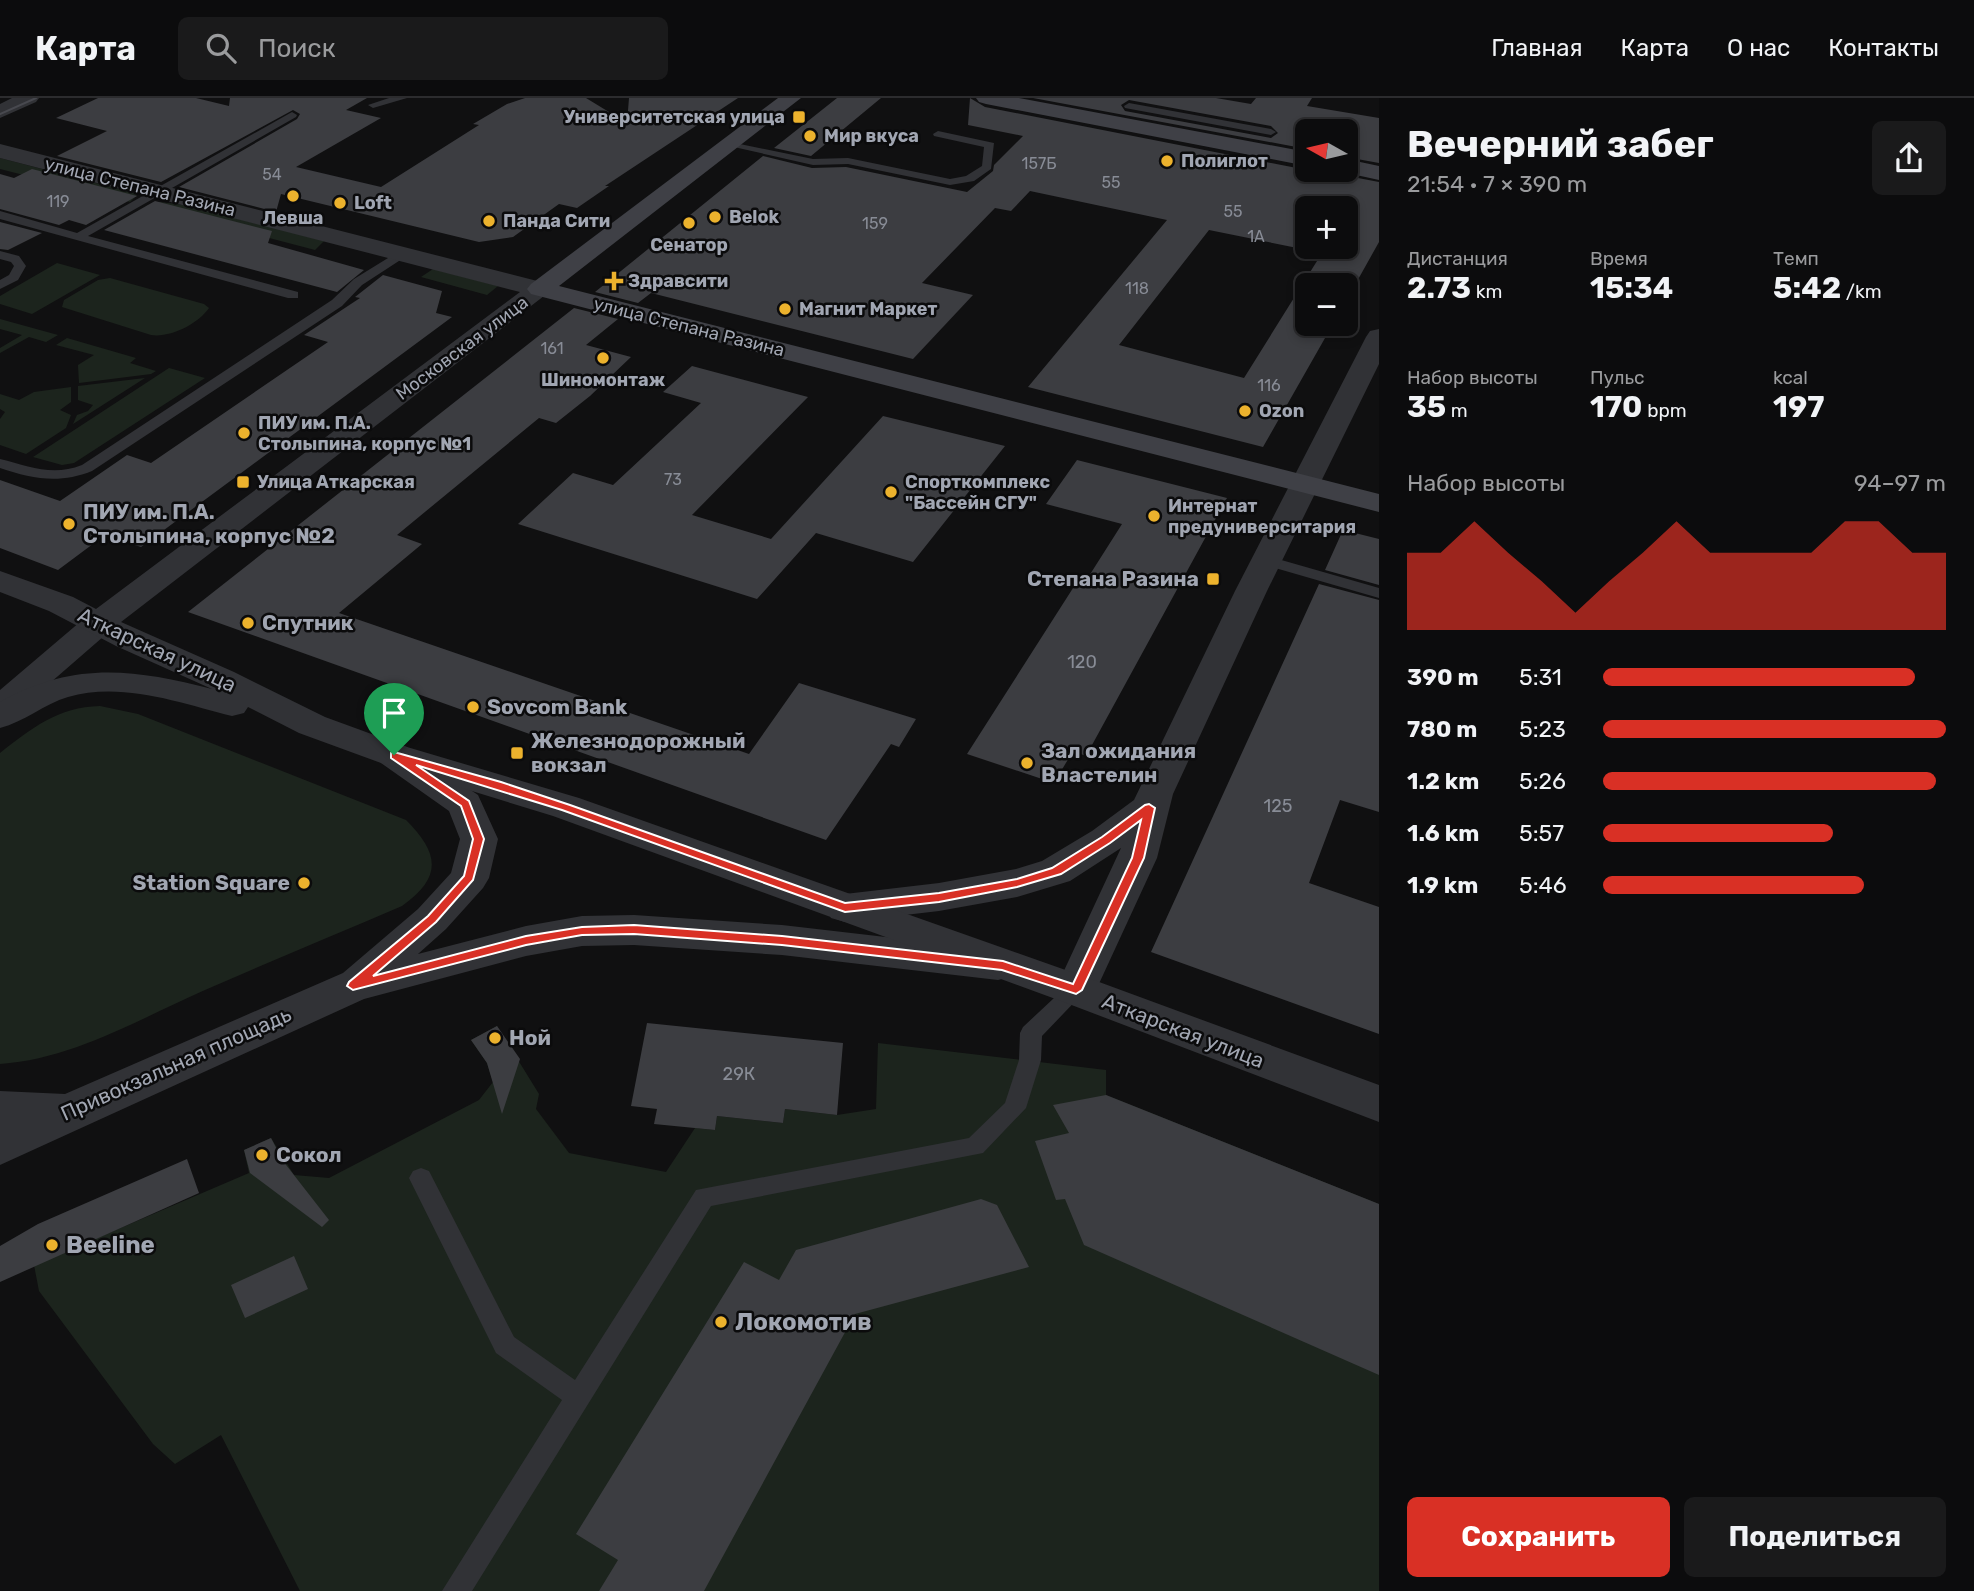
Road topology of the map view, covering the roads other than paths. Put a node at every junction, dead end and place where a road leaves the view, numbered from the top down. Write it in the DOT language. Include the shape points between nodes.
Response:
graph roads {
  1 [pos="30,98"];
  2 [pos="402,98"];
  3 [pos="791,98"];
  4 [pos="986,98"];
  5 [pos="373,105"];
  6 [pos="1127,109"];
  7 [pos="0,112"];
  8 [pos="292,115"];
  9 [pos="1271,132"];
  10 [pos="938,134"];
  11 [pos="730,145"];
  12 [pos="0,151"];
  13 [pos="1295,156"];
  14 [pos="1358,169"];
  15 [pos="1379,173"];
  16 [pos="156,191"];
  17 [pos="0,215"];
  18 [pos="78,237"];
  19 [pos="401,254"];
  20 [pos="0,255"];
  21 [pos="0,285"];
  22 [pos="540,289"];
  23 [pos="293,295"];
  24 [pos="1379,337"];
  25 [pos="0,463"];
  26 [pos="1304,484"];
  27 [pos="1379,503"];
  28 [pos="1267,561"];
  29 [pos="0,581"];
  30 [pos="1379,593"];
  31 [pos="99,623"];
  32 [pos="0,708"];
  33 [pos="0,717"];
  34 [pos="312,725"];
  35 [pos="394,755"];
  36 [pos="1149,808"];
  37 [pos="845,908"];
  38 [pos="1003,965"];
  39 [pos="353,986"];
  40 [pos="1076,990"];
  41 [pos="1379,1104"];
  42 [pos="0,1109"];
  43 [pos="68,1112"];
  44 [pos="0,1146"];
  45 [pos="421,1178"];
  46 [pos="578,1397"];
  47 [pos="456,1591"];
  1 -- 7 [label="street"];
  2 -- 5 [label="lane"];
  3 -- 11 [label="main road, Московская улица"];
  4 -- 6 [label="main road"];
  6 -- 9 [label="lane"];
  6 -- 13 [label="main road"];
  8 -- 16 [label="lane"];
  10 -- 11 [label="lane" via="989,145 987,167 976,177 950,182 848,161 813,162"];
  11 -- 22 [label="main road, Московская улица"];
  12 -- 16 [label="street, улица Степана Разина"];
  14 -- 15 [label="main road"];
  16 -- 18 [label="lane"];
  16 -- 19 [label="street, улица Степана Разина"];
  17 -- 18 [label="lane"];
  18 -- 23 [label="lane"];
  19 -- 22 [label="street, улица Степана Разина"];
  19 -- 25 [label="lane" via="358,282 337,303 87,468 47,478"];
  20 -- 21 [label="lane" via="15,259 20,266"];
  22 -- 26 [label="main road, улица Степана Разина"];
  22 -- 31 [label="street, Московская улица"];
  24 -- 26 [label="street"];
  26 -- 27 [label="main road, улица Степана Разина"];
  26 -- 28 [label="street"];
  28 -- 30 [label="lane"];
  28 -- 36 [label="street"];
  29 -- 31 [label="street, Аткарская улица"];
  31 -- 32 [label="street"];
  31 -- 34 [label="street, Аткарская улица"];
  33 -- 34 [label="street, Аткарская улица" via="60,688 94,682 159,687"];
  34 -- 35 [label="street, Аткарская улица"];
  35 -- 37 [label="street, Аткарская улица" via="566,807"];
  35 -- 39 [label="street, Привокзальная площадь" via="465,804 479,839 469,877 432,919"];
  36 -- 37 [label="street" via="1056,871 939,897"];
  36 -- 40 [label="street" via="1138,858"];
  37 -- 38 [label="street, Аткарская улица"];
  38 -- 39 [label="street, Привокзальная площадь" via="719,935 582,931"];
  38 -- 40 [label="street, Аткарская улица"];
  39 -- 43 [label="street, Привокзальная площадь"];
  40 -- 41 [label="street, Аткарская улица"];
  40 -- 46 [label="lane" via="1031,1033 1030,1060 1015,1108 975,1146 704,1196"];
  42 -- 43 [label="street"];
  43 -- 44 [label="street, Привокзальная площадь"];
  45 -- 46 [label="lane" via="505,1345"];
  46 -- 47 [label="lane"];
}
